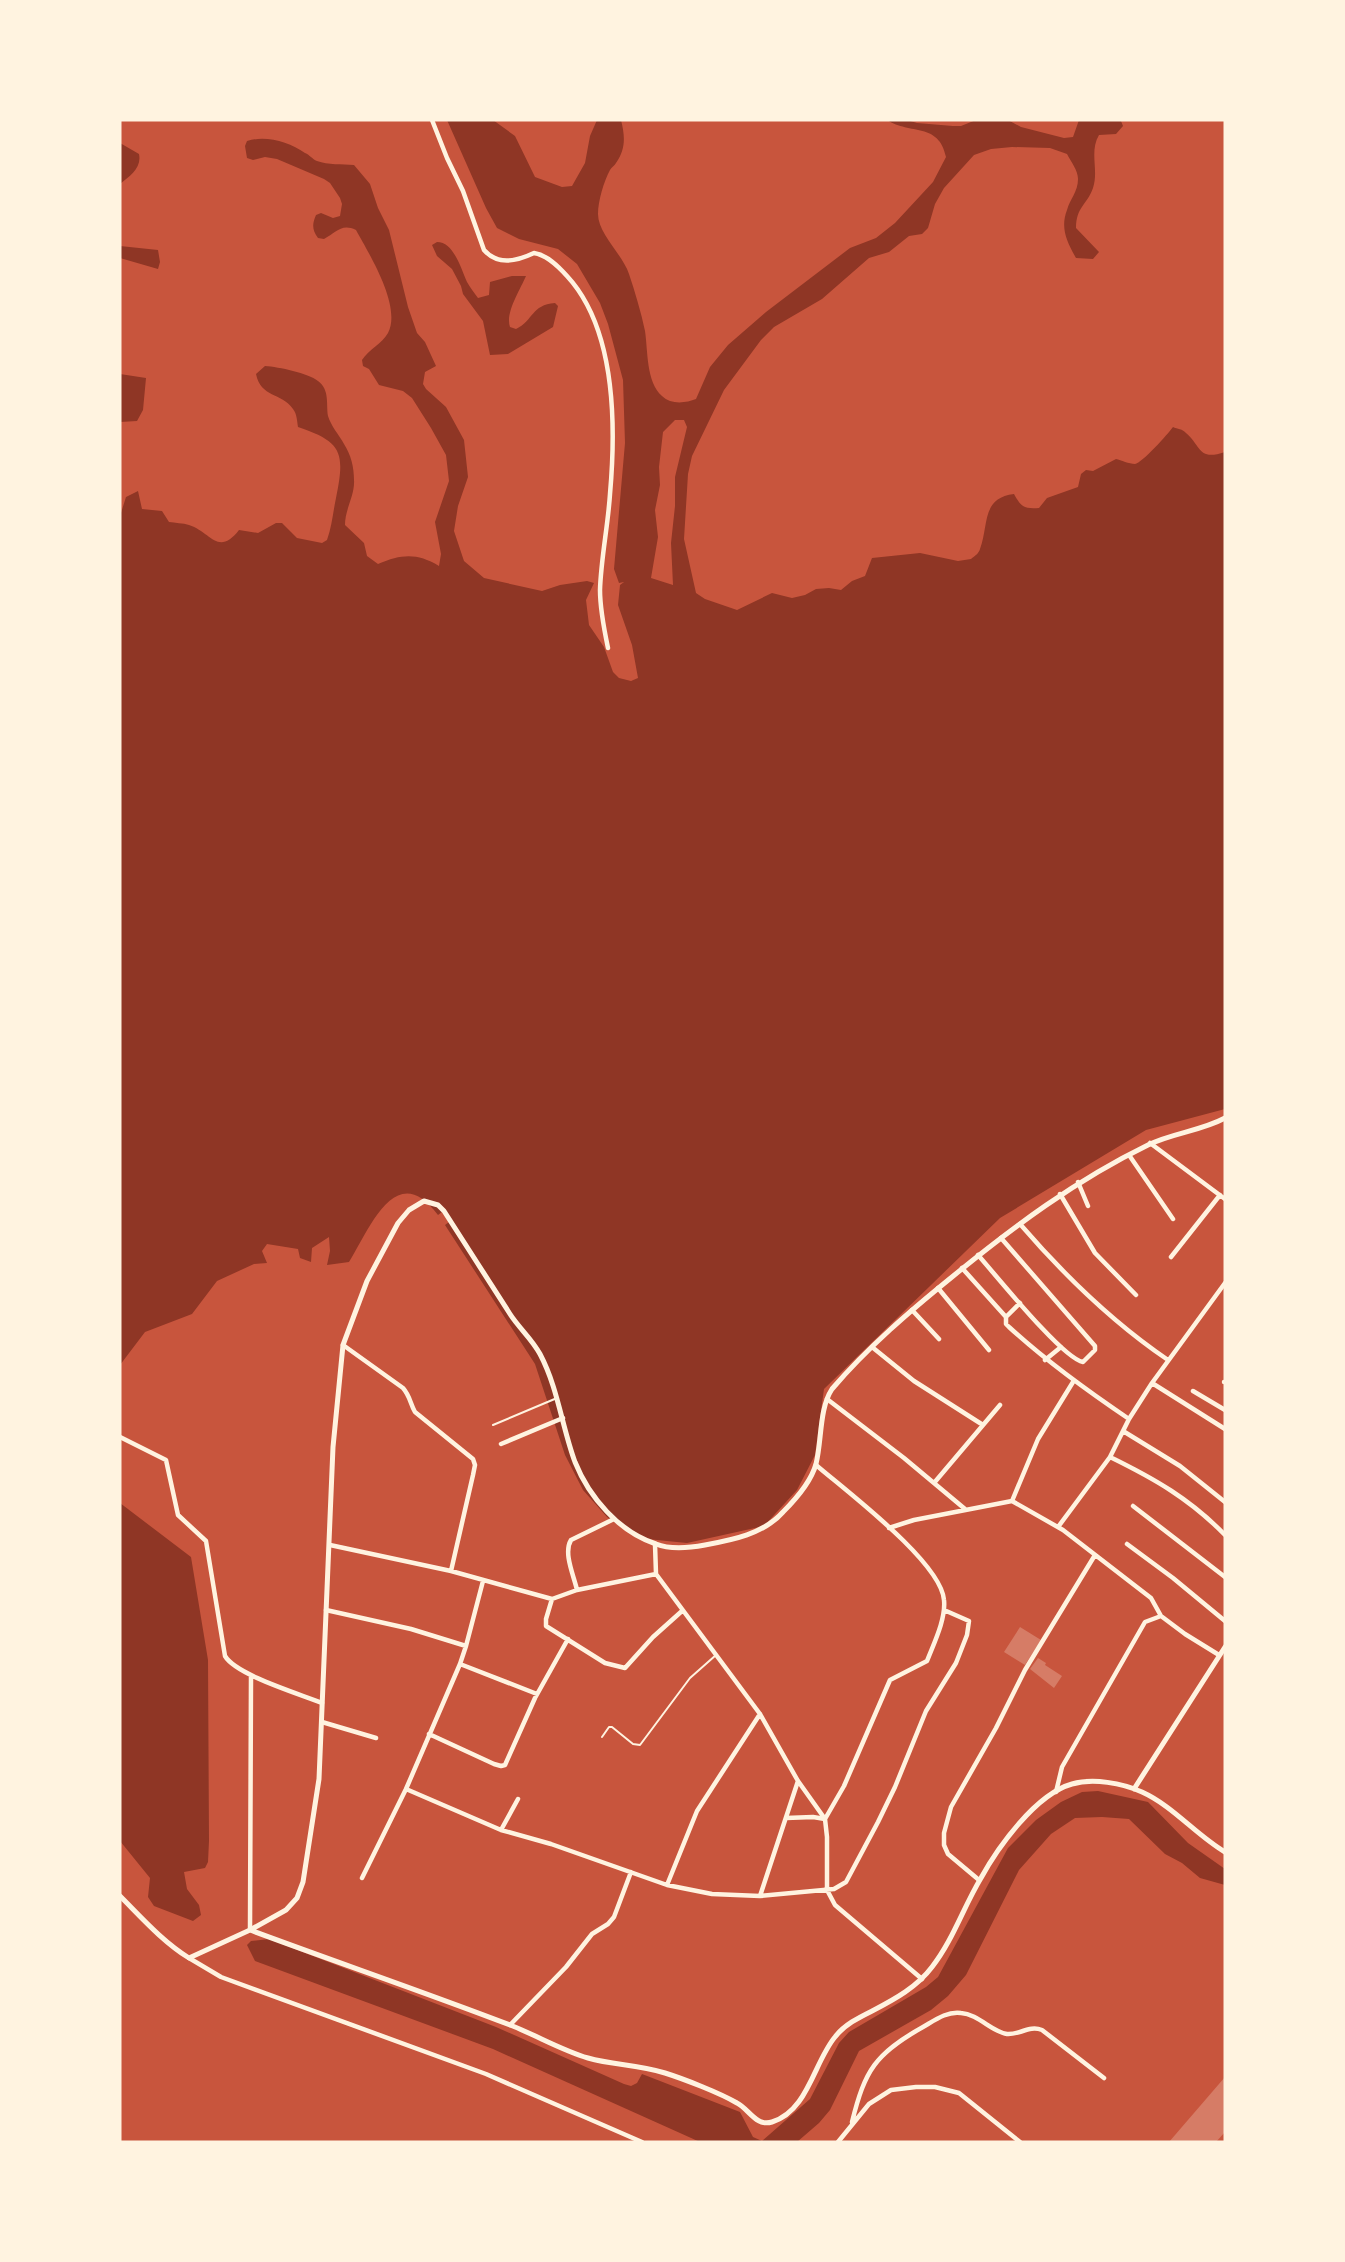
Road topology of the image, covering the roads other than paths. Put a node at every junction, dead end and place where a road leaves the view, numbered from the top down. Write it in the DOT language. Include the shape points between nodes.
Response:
graph roads {
  1 [pos="432,120"];
  2 [pos="608,648"];
  3 [pos="1225,1118"];
  4 [pos="1150,1143"];
  5 [pos="1130,1155"];
  6 [pos="1078,1182"];
  7 [pos="1060,1194"];
  8 [pos="1223,1197"];
  9 [pos="1088,1206"];
  10 [pos="1173,1219"];
  11 [pos="1020,1224"];
  12 [pos="1001,1238"];
  13 [pos="978,1255"];
  14 [pos="1171,1257"];
  15 [pos="962,1268"];
  16 [pos="1225,1283"];
  17 [pos="938,1288"];
  18 [pos="1136,1295"];
  19 [pos="1020,1303"];
  20 [pos="912,1310"];
  21 [pos="1006,1317"];
  22 [pos="939,1339"];
  23 [pos="343,1345"];
  24 [pos="872,1347"];
  25 [pos="1061,1347"];
  26 [pos="989,1350"];
  27 [pos="1045,1360"];
  28 [pos="1168,1360"];
  29 [pos="1073,1382"];
  30 [pos="1152,1383"];
  31 [pos="1193,1391"];
  32 [pos="556,1398"];
  33 [pos="827,1400"];
  34 [pos="1000,1405"];
  35 [pos="1225,1410"];
  36 [pos="563,1418"];
  37 [pos="1129,1419"];
  38 [pos="493,1425"];
  39 [pos="983,1425"];
  40 [pos="1225,1429"];
  41 [pos="1123,1431"];
  42 [pos="120,1437"];
  43 [pos="501,1444"];
  44 [pos="1110,1457"];
  45 [pos="816,1466"];
  46 [pos="934,1483"];
  47 [pos="1012,1501"];
  48 [pos="1225,1502"];
  49 [pos="1133,1506"];
  50 [pos="965,1509"];
  51 [pos="614,1519"];
  52 [pos="1058,1527"];
  53 [pos="889,1528"];
  54 [pos="1225,1535"];
  55 [pos="655,1544"];
  56 [pos="1127,1544"];
  57 [pos="330,1545"];
  58 [pos="1095,1555"];
  59 [pos="451,1571"];
  60 [pos="656,1574"];
  61 [pos="1225,1577"];
  62 [pos="483,1581"];
  63 [pos="577,1590"];
  64 [pos="552,1599"];
  65 [pos="326,1610"];
  66 [pos="944,1610"];
  67 [pos="682,1611"];
  68 [pos="1161,1616"];
  69 [pos="1225,1621"];
  70 [pos="568,1639"];
  71 [pos="466,1646"];
  72 [pos="1225,1647"];
  73 [pos="717,1655"];
  74 [pos="1219,1655"];
  75 [pos="460,1664"];
  76 [pos="251,1676"];
  77 [pos="537,1694"];
  78 [pos="322,1703"];
  79 [pos="760,1714"];
  80 [pos="322,1722"];
  81 [pos="429,1734"];
  82 [pos="602,1737"];
  83 [pos="376,1738"];
  84 [pos="798,1781"];
  85 [pos="1134,1789"];
  86 [pos="406,1790"];
  87 [pos="1056,1792"];
  88 [pos="518,1799"];
  89 [pos="786,1818"];
  90 [pos="825,1819"];
  91 [pos="501,1830"];
  92 [pos="1225,1852"];
  93 [pos="631,1872"];
  94 [pos="362,1878"];
  95 [pos="979,1880"];
  96 [pos="667,1885"];
  97 [pos="827,1890"];
  98 [pos="120,1896"];
  99 [pos="760,1896"];
  100 [pos="250,1930"];
  101 [pos="189,1958"];
  102 [pos="922,1979"];
  103 [pos="510,2025"];
  104 [pos="1104,2078"];
  105 [pos="852,2122"];
  106 [pos="642,2142"];
  107 [pos="838,2142"];
  108 [pos="1020,2142"];
  1 -- 2 [label="street" via="484,250 504,261 534,253 546,258 579,290 594,324 605,358 613,423 600,590"];
  3 -- 4 [label="street"];
  4 -- 5 [label="street"];
  4 -- 8 [label="street"];
  5 -- 7 [label="street"];
  5 -- 10 [label="street"];
  6 -- 9 [label="street"];
  7 -- 11 [label="street"];
  7 -- 18 [label="street" via="1095,1253"];
  8 -- 14 [label="street"];
  11 -- 12 [label="street"];
  11 -- 28 [label="street" via="1091,1298 1138,1340"];
  12 -- 13 [label="street"];
  12 -- 25 [label="street" via="1095,1350 1081,1362"];
  13 -- 15 [label="street"];
  13 -- 19 [label="street"];
  15 -- 17 [label="street"];
  15 -- 21 [label="street"];
  16 -- 28 [label="street"];
  17 -- 20 [label="street"];
  17 -- 26 [label="street"];
  19 -- 21 [label="street"];
  19 -- 25 [label="street"];
  20 -- 22 [label="street"];
  20 -- 24 [label="street"];
  21 -- 27 [label="street" via="1006,1324"];
  23 -- 32 [label="street" via="367,1281 398,1223 418,1203 431,1202 444,1211 529,1337"];
  23 -- 57 [label="street" via="333,1447"];
  23 -- 59 [label="street" via="403,1388 415,1412 475,1465"];
  24 -- 33 [label="street"];
  24 -- 39 [label="street" via="914,1381"];
  25 -- 27 [label="street"];
  27 -- 29 [label="street"];
  28 -- 30 [label="street"];
  29 -- 37 [label="street"];
  29 -- 47 [label="street" via="1038,1439"];
  30 -- 37 [label="street"];
  30 -- 40 [label="street"];
  31 -- 35 [label="street"];
  32 -- 36 [label="street"];
  32 -- 38 [label="lane"];
  33 -- 45 [label="street"];
  33 -- 46 [label="street"];
  34 -- 39 [label="street"];
  36 -- 43 [label="street"];
  36 -- 51 [label="street" via="582,1478"];
  37 -- 41 [label="street"];
  39 -- 46 [label="street"];
  41 -- 44 [label="street"];
  41 -- 48 [label="street" via="1180,1466"];
  42 -- 76 [label="street" via="166,1461 178,1515 206,1541 225,1656"];
  44 -- 52 [label="street"];
  44 -- 54 [label="street" via="1164,1485"];
  45 -- 53 [label="street"];
  45 -- 55 [label="street" via="781,1515 759,1530 734,1540 698,1546 672,1548"];
  46 -- 50 [label="street"];
  47 -- 50 [label="street"];
  47 -- 52 [label="street"];
  49 -- 61 [label="street"];
  50 -- 53 [label="street"];
  51 -- 55 [label="street"];
  51 -- 63 [label="street" via="568,1543"];
  52 -- 58 [label="street"];
  53 -- 66 [label="street" via="934,1577 944,1595"];
  55 -- 60 [label="street"];
  56 -- 69 [label="street"];
  57 -- 59 [label="street"];
  57 -- 65 [label="street"];
  58 -- 68 [label="street" via="1151,1598"];
  58 -- 95 [label="street" via="1025,1670 951,1807 944,1845 948,1854"];
  59 -- 62 [label="street"];
  60 -- 63 [label="street"];
  60 -- 67 [label="street"];
  62 -- 64 [label="street"];
  62 -- 71 [label="street"];
  63 -- 64 [label="street"];
  64 -- 70 [label="street" via="545,1623"];
  65 -- 71 [label="street"];
  65 -- 78 [label="street"];
  66 -- 90 [label="street" via="927,1661 890,1680 852,1769"];
  66 -- 97 [label="street" via="969,1621 956,1663 926,1711 895,1787 846,1881 841,1887"];
  67 -- 70 [label="street" via="625,1668 605,1663"];
  67 -- 73 [label="street"];
  68 -- 74 [label="street"];
  68 -- 87 [label="street" via="1145,1622 1062,1767"];
  70 -- 77 [label="street"];
  71 -- 75 [label="street"];
  72 -- 74 [label="street"];
  73 -- 79 [label="street"];
  73 -- 82 [label="lane" via="690,1678 640,1745 612,1727"];
  74 -- 85 [label="street"];
  75 -- 77 [label="street"];
  75 -- 81 [label="street"];
  76 -- 78 [label="street"];
  76 -- 100 [label="street"];
  77 -- 81 [label="street" via="505,1765"];
  78 -- 80 [label="street"];
  79 -- 84 [label="street"];
  79 -- 96 [label="street" via="706,1794"];
  80 -- 83 [label="street"];
  80 -- 100 [label="street" via="319,1779 300,1892 286,1910"];
  81 -- 86 [label="street"];
  84 -- 89 [label="street"];
  84 -- 90 [label="street"];
  85 -- 87 [label="street" via="1092,1782"];
  85 -- 92 [label="street" via="1160,1802"];
  86 -- 91 [label="street"];
  86 -- 94 [label="street"];
  87 -- 95 [label="street" via="1015,1827"];
  88 -- 91 [label="street"];
  89 -- 90 [label="street"];
  89 -- 99 [label="street"];
  90 -- 97 [label="street"];
  91 -- 93 [label="street"];
  93 -- 96 [label="street"];
  93 -- 103 [label="street" via="614,1917 592,1934"];
  95 -- 102 [label="street" via="952,1938"];
  96 -- 99 [label="street" via="712,1894"];
  97 -- 99 [label="street"];
  97 -- 102 [label="street" via="835,1905"];
  98 -- 101 [label="street" via="173,1948"];
  100 -- 101 [label="street"];
  100 -- 103 [label="street"];
  101 -- 106 [label="street" via="221,1977 486,2074"];
  102 -- 103 [label="street" via="840,2030 809,2087 774,2122 759,2121 737,2103 665,2073 588,2058"];
  104 -- 105 [label="street" via="1035,2027 1010,2034 963,2013 946,2013 902,2038 876,2060 861,2087"];
  105 -- 107 [label="street"];
  105 -- 108 [label="street" via="869,2104 891,2090 935,2087 959,2093"];
}
